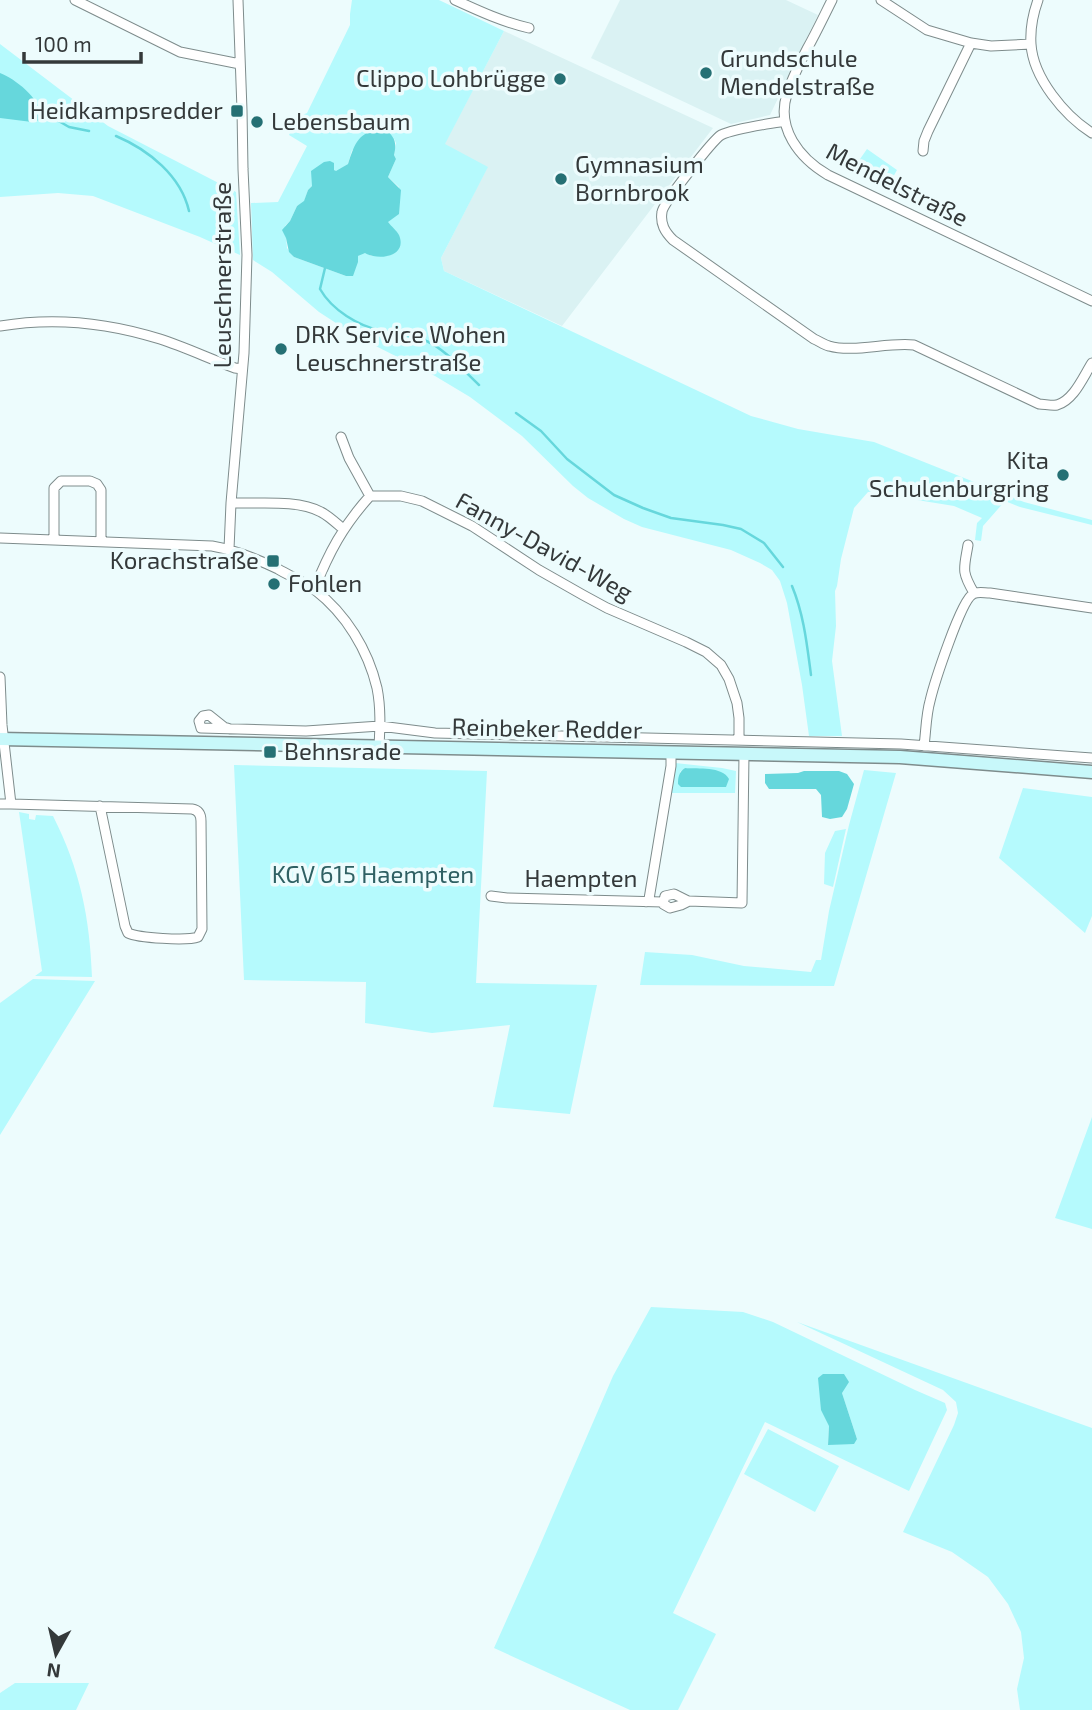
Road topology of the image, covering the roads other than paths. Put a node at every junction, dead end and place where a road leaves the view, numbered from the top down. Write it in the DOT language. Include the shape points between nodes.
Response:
graph roads {
  1 [pos="75,0"];
  2 [pos="238,0"];
  3 [pos="455,0"];
  4 [pos="832,0"];
  5 [pos="881,0"];
  6 [pos="1038,0"];
  7 [pos="529,28"];
  8 [pos="971,43"];
  9 [pos="1031,44"];
  10 [pos="240,64"];
  11 [pos="785,121"];
  12 [pos="1092,133"];
  13 [pos="922,151"];
  14 [pos="1092,300"];
  15 [pos="0,326"];
  16 [pos="1092,363"];
  17 [pos="242,369"];
  18 [pos="341,437"];
  19 [pos="370,496"];
  20 [pos="231,503"];
  21 [pos="343,529"];
  22 [pos="0,538"];
  23 [pos="54,540"];
  24 [pos="101,541"];
  25 [pos="968,545"];
  26 [pos="229,550"];
  27 [pos="314,590"];
  28 [pos="974,593"];
  29 [pos="1092,608"];
  30 [pos="0,677"];
  31 [pos="1,725"];
  32 [pos="380,726"];
  33 [pos="230,729"];
  34 [pos="2,740"];
  35 [pos="739,740"];
  36 [pos="924,746"];
  37 [pos="379,747"];
  38 [pos="671,752"];
  39 [pos="744,754"];
  40 [pos="1092,758"];
  41 [pos="1092,772"];
  42 [pos="0,804"];
  43 [pos="11,804"];
  44 [pos="100,806"];
  45 [pos="491,896"];
  46 [pos="646,902"];
  1 -- 10 [label="street" via="180,52"];
  2 -- 10 [label="street, Leuschnerstraße"];
  3 -- 7 [label="street"];
  4 -- 11 [label="street" via="786,95"];
  5 -- 8 [label="street" via="927,30"];
  6 -- 9 [label="street"];
  8 -- 9 [label="street"];
  8 -- 13 [label="street"];
  9 -- 12 [label="street" via="1041,77 1058,104"];
  10 -- 17 [label="street, Leuschnerstraße" via="247,254"];
  11 -- 14 [label="street, Mendelstraße" via="792,142 819,170"];
  11 -- 16 [label="street" via="727,133 713,141 663,206 662,225 667,235 829,346 914,345 1049,405 1070,396"];
  15 -- 17 [label="street" via="22,322 91,324 161,339"];
  17 -- 20 [label="street, Leuschnerstraße"];
  18 -- 19 [label="street"];
  19 -- 21 [label="street"];
  19 -- 35 [label="street, Fanny-David-Weg" via="422,500 607,608 706,652 729,679 737,703"];
  20 -- 21 [label="street" via="295,504 320,511"];
  20 -- 26 [label="street, Leuschnerstraße"];
  21 -- 27 [label="street"];
  22 -- 23 [label="street"];
  23 -- 24 [label="street"];
  23 -- 24 [label="street" via="54,488 65,481 90,481 101,490"];
  24 -- 26 [label="street"];
  25 -- 28 [label="street" via="965,578"];
  26 -- 27 [label="street" via="265,563"];
  27 -- 32 [label="street" via="334,606 360,643 377,690"];
  28 -- 29 [label="street"];
  28 -- 36 [label="street" via="965,603 938,674"];
  30 -- 31 [label="street"];
  31 -- 34 [label="street"];
  32 -- 33 [label="street, Reinbeker Redder" via="306,731"];
  32 -- 35 [label="street, Reinbeker Redder" via="435,733"];
  32 -- 37 [label="street"];
  34 -- 37 [label="main road, Reinbeker Redder"];
  34 -- 43 [label="street"];
  35 -- 36 [label="street, Reinbeker Redder"];
  36 -- 40 [label="street, Reinbeker Redder"];
  37 -- 38 [label="main road, Reinbeker Redder"];
  38 -- 39 [label="main road, Reinbeker Redder"];
  38 -- 46 [label="street, Haempten"];
  39 -- 41 [label="main road, Reinbeker Redder" via="900,757"];
  39 -- 46 [label="street" via="742,903 689,901 674,894 665,896 663,902"];
  42 -- 43 [label="street"];
  43 -- 44 [label="street"];
  44 -- 44 [label="street" via="199,812 202,931 198,937 128,933"];
  45 -- 46 [label="street, Haempten"];
}
